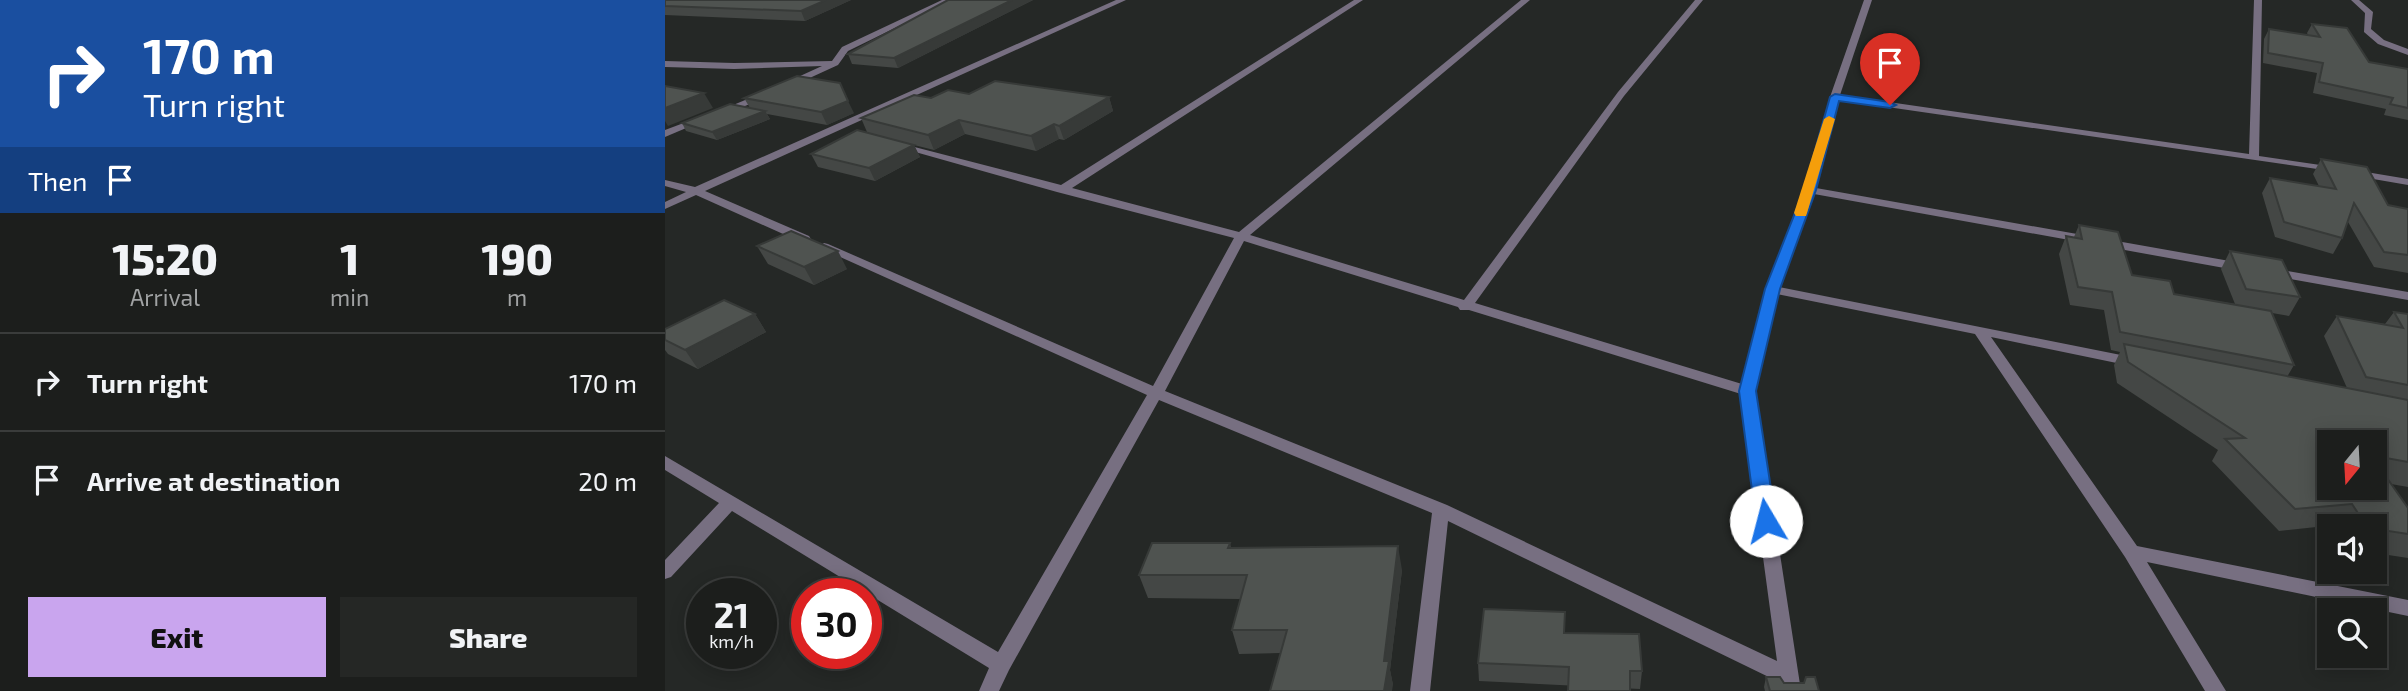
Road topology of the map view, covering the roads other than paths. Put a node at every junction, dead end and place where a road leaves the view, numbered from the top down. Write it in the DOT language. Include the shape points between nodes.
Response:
graph roads {
  1 [pos="948,0"];
  2 [pos="1122,0"];
  3 [pos="1359,0"];
  4 [pos="1526,0"];
  5 [pos="1699,0"];
  6 [pos="1868,0"];
  7 [pos="2258,0"];
  8 [pos="2355,0"];
  9 [pos="2408,51"];
  10 [pos="835,63"];
  11 [pos="665,64"];
  12 [pos="782,88"];
  13 [pos="770,92"];
  14 [pos="1835,97"];
  15 [pos="665,134"];
  16 [pos="889,144"];
  17 [pos="2254,158"];
  18 [pos="2408,182"];
  19 [pos="665,183"];
  20 [pos="1061,190"];
  21 [pos="1810,190"];
  22 [pos="696,191"];
  23 [pos="665,206"];
  24 [pos="1241,236"];
  25 [pos="1772,289"];
  26 [pos="2408,296"];
  27 [pos="1465,307"];
  28 [pos="1979,330"];
  29 [pos="2150,365"];
  30 [pos="1748,391"];
  31 [pos="1156,393"];
  32 [pos="665,462"];
  33 [pos="729,503"];
  34 [pos="1441,510"];
  35 [pos="2131,552"];
  36 [pos="665,572"];
  37 [pos="2408,608"];
  38 [pos="1001,665"];
  39 [pos="1789,684"];
  40 [pos="989,691"];
  41 [pos="1420,691"];
  42 [pos="2216,691"];
  1 -- 10 [label="street" via="845,49"];
  2 -- 22 [label="street" via="843,131"];
  3 -- 20 [label="street"];
  4 -- 24 [label="street"];
  5 -- 27 [label="street" via="1621,94"];
  6 -- 14 [label="street"];
  7 -- 17 [label="street"];
  8 -- 9 [label="street" via="2369,12 2367,30 2374,37"];
  10 -- 11 [label="street"];
  10 -- 12 [label="street"];
  13 -- 15 [label="street"];
  14 -- 17 [label="street"];
  14 -- 21 [label="street"];
  16 -- 20 [label="street"];
  17 -- 18 [label="street"];
  19 -- 22 [label="street"];
  20 -- 24 [label="street"];
  21 -- 25 [label="street"];
  21 -- 26 [label="street"];
  22 -- 23 [label="street"];
  22 -- 31 [label="street"];
  24 -- 27 [label="street"];
  24 -- 31 [label="street"];
  25 -- 28 [label="street"];
  25 -- 30 [label="street"];
  27 -- 30 [label="street"];
  28 -- 29 [label="street"];
  28 -- 35 [label="street"];
  30 -- 39 [label="street"];
  31 -- 34 [label="street"];
  31 -- 38 [label="street"];
  32 -- 33 [label="street"];
  33 -- 36 [label="street"];
  33 -- 38 [label="street"];
  34 -- 39 [label="street"];
  34 -- 41 [label="street"];
  35 -- 37 [label="street"];
  35 -- 42 [label="street"];
  38 -- 40 [label="street"];
}
